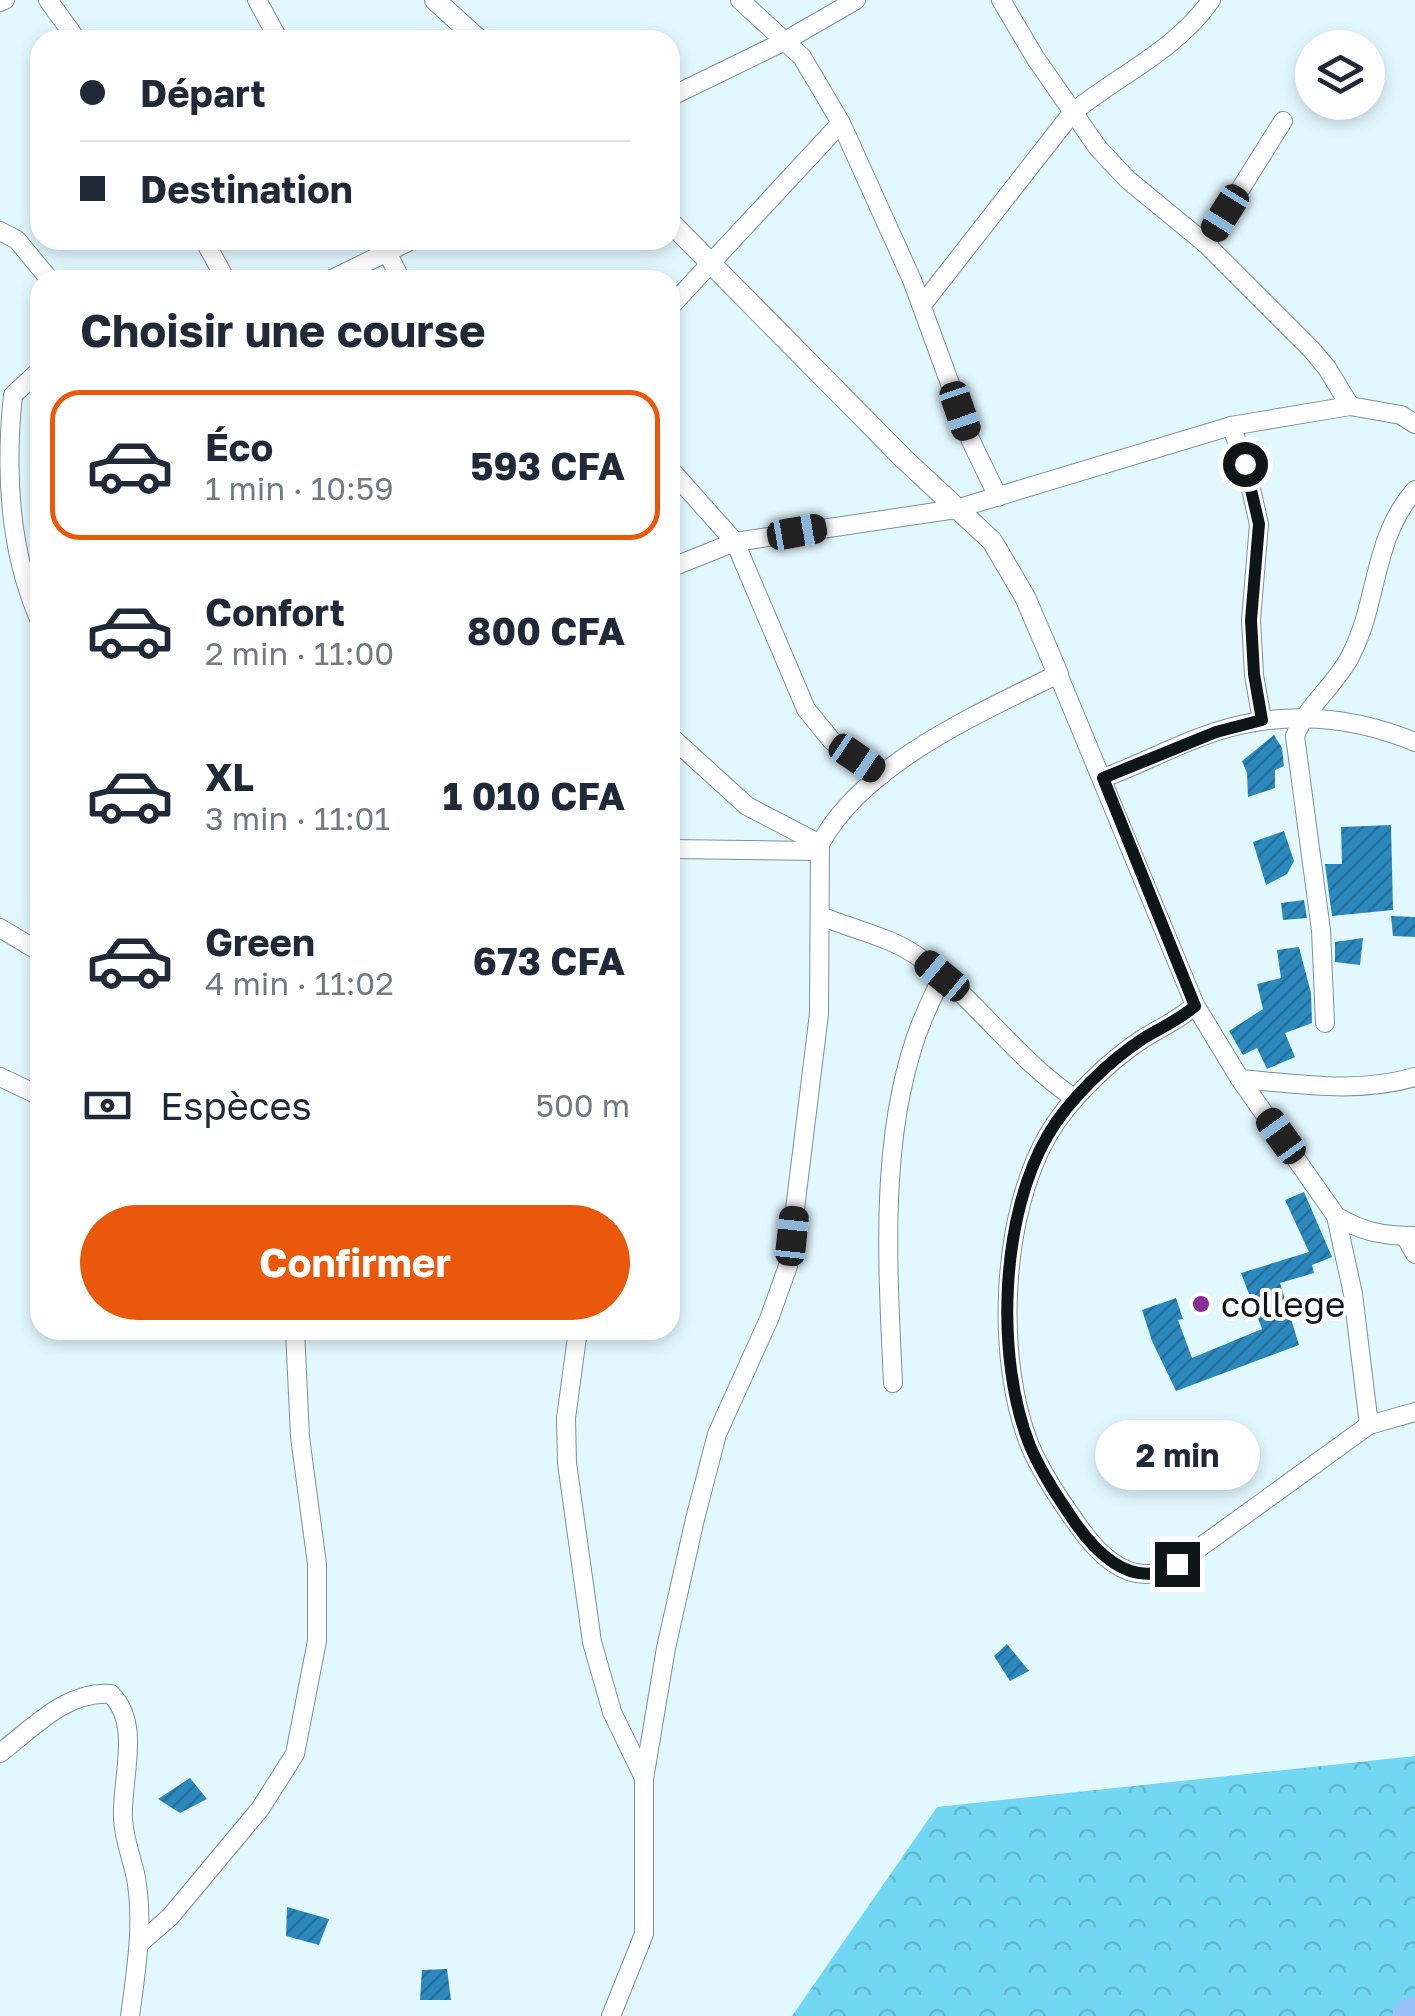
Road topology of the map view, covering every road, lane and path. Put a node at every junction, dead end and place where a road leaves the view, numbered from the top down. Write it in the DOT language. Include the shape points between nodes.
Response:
graph roads {
  1 [pos="48,0"];
  2 [pos="257,0"];
  3 [pos="740,0"];
  4 [pos="856,0"];
  5 [pos="1001,0"];
  6 [pos="1211,0"];
  7 [pos="440,2"];
  8 [pos="70,30"];
  9 [pos="273,30"];
  10 [pos="469,30"];
  11 [pos="785,41"];
  12 [pos="680,92"];
  13 [pos="1072,113"];
  14 [pos="1282,121"];
  15 [pos="842,122"];
  16 [pos="0,231"];
  17 [pos="680,232"];
  18 [pos="1206,244"];
  19 [pos="379,250"];
  20 [pos="710,262"];
  21 [pos="42,270"];
  22 [pos="346,270"];
  23 [pos="680,295"];
  24 [pos="922,305"];
  25 [pos="30,380"];
  26 [pos="1350,406"];
  27 [pos="1410,415"];
  28 [pos="1230,426"];
  29 [pos="680,480"];
  30 [pos="1415,490"];
  31 [pos="998,497"];
  32 [pos="956,510"];
  33 [pos="735,542"];
  34 [pos="680,564"];
  35 [pos="30,599"];
  36 [pos="1058,674"];
  37 [pos="1302,716"];
  38 [pos="1262,720"];
  39 [pos="1414,741"];
  40 [pos="680,745"];
  41 [pos="882,775"];
  42 [pos="1103,778"];
  43 [pos="820,847"];
  44 [pos="680,849"];
  45 [pos="821,916"];
  46 [pos="0,928"];
  47 [pos="30,946"];
  48 [pos="942,976"];
  49 [pos="1195,1006"];
  50 [pos="1325,1023"];
  51 [pos="1415,1076"];
  52 [pos="0,1078"];
  53 [pos="1240,1079"];
  54 [pos="30,1092"];
  55 [pos="1074,1098"];
  56 [pos="1336,1216"];
  57 [pos="1410,1236"];
  58 [pos="1415,1254"];
  59 [pos="296,1340"];
  60 [pos="577,1340"];
  61 [pos="893,1383"];
  62 [pos="1415,1412"];
  63 [pos="1370,1425"];
  64 [pos="0,1754"];
  65 [pos="644,1779"];
  66 [pos="139,1944"];
  67 [pos="130,2016"];
  68 [pos="611,2016"];
  1 -- 8 [label="street"];
  2 -- 9 [label="street"];
  3 -- 11 [label="street"];
  4 -- 11 [label="street"];
  5 -- 13 [label="street"];
  6 -- 13 [label="street" via="1178,37"];
  7 -- 10 [label="street"];
  11 -- 12 [label="street"];
  11 -- 15 [label="street"];
  13 -- 18 [label="street" via="1127,178"];
  13 -- 24 [label="street"];
  14 -- 18 [label="street"];
  15 -- 20 [label="street"];
  15 -- 24 [label="street"];
  16 -- 21 [label="street" via="17,240"];
  17 -- 20 [label="street"];
  18 -- 26 [label="street" via="1312,349"];
  19 -- 22 [label="street"];
  20 -- 23 [label="street"];
  20 -- 32 [label="street"];
  24 -- 31 [label="street"];
  25 -- 35 [label="street" via="13,396 9,432 10,490"];
  26 -- 27 [label="street"];
  26 -- 28 [label="street"];
  28 -- 31 [label="street"];
  28 -- 38 [label="street" via="1259,524 1251,620"];
  29 -- 33 [label="street"];
  30 -- 37 [label="street" via="1388,529 1352,654"];
  31 -- 32 [label="street"];
  32 -- 33 [label="street"];
  32 -- 36 [label="street" via="992,541"];
  33 -- 34 [label="street"];
  33 -- 41 [label="street" via="806,709 832,741"];
  36 -- 41 [label="street" via="957,724"];
  36 -- 42 [label="street"];
  37 -- 38 [label="street"];
  37 -- 39 [label="street"];
  37 -- 50 [label="street" via="1295,758 1320,930"];
  38 -- 42 [label="street"];
  40 -- 43 [label="street" via="747,806"];
  41 -- 43 [label="street" via="834,819"];
  42 -- 49 [label="street"];
  43 -- 44 [label="street"];
  43 -- 45 [label="street"];
  45 -- 48 [label="street" via="890,941"];
  45 -- 65 [label="street" via="818,1014 788,1266 718,1434 666,1648"];
  46 -- 47 [label="street"];
  48 -- 55 [label="street"];
  48 -- 61 [label="street" via="915,1039 898,1120 888,1236"];
  49 -- 53 [label="street"];
  49 -- 55 [label="street" via="1143,1039"];
  51 -- 53 [label="street" via="1354,1089"];
  52 -- 54 [label="street"];
  53 -- 56 [label="street"];
  55 -- 63 [label="street" via="1047,1136 1014,1226 1014,1385 1030,1444 1052,1489 1106,1560 1156,1574 1177,1564"];
  56 -- 57 [label="street" via="1358,1230"];
  56 -- 63 [label="street"];
  57 -- 58 [label="street"];
  59 -- 66 [label="street" via="300,1437 317,1564 316,1641 295,1754 260,1809"];
  60 -- 65 [label="street" via="567,1462 587,1608 600,1678"];
  62 -- 63 [label="street"];
  64 -- 66 [label="street" via="59,1707 93,1692 111,1694 124,1706 123,1816 136,1877"];
  65 -- 68 [label="street" via="644,1934"];
  66 -- 67 [label="street"];
}
